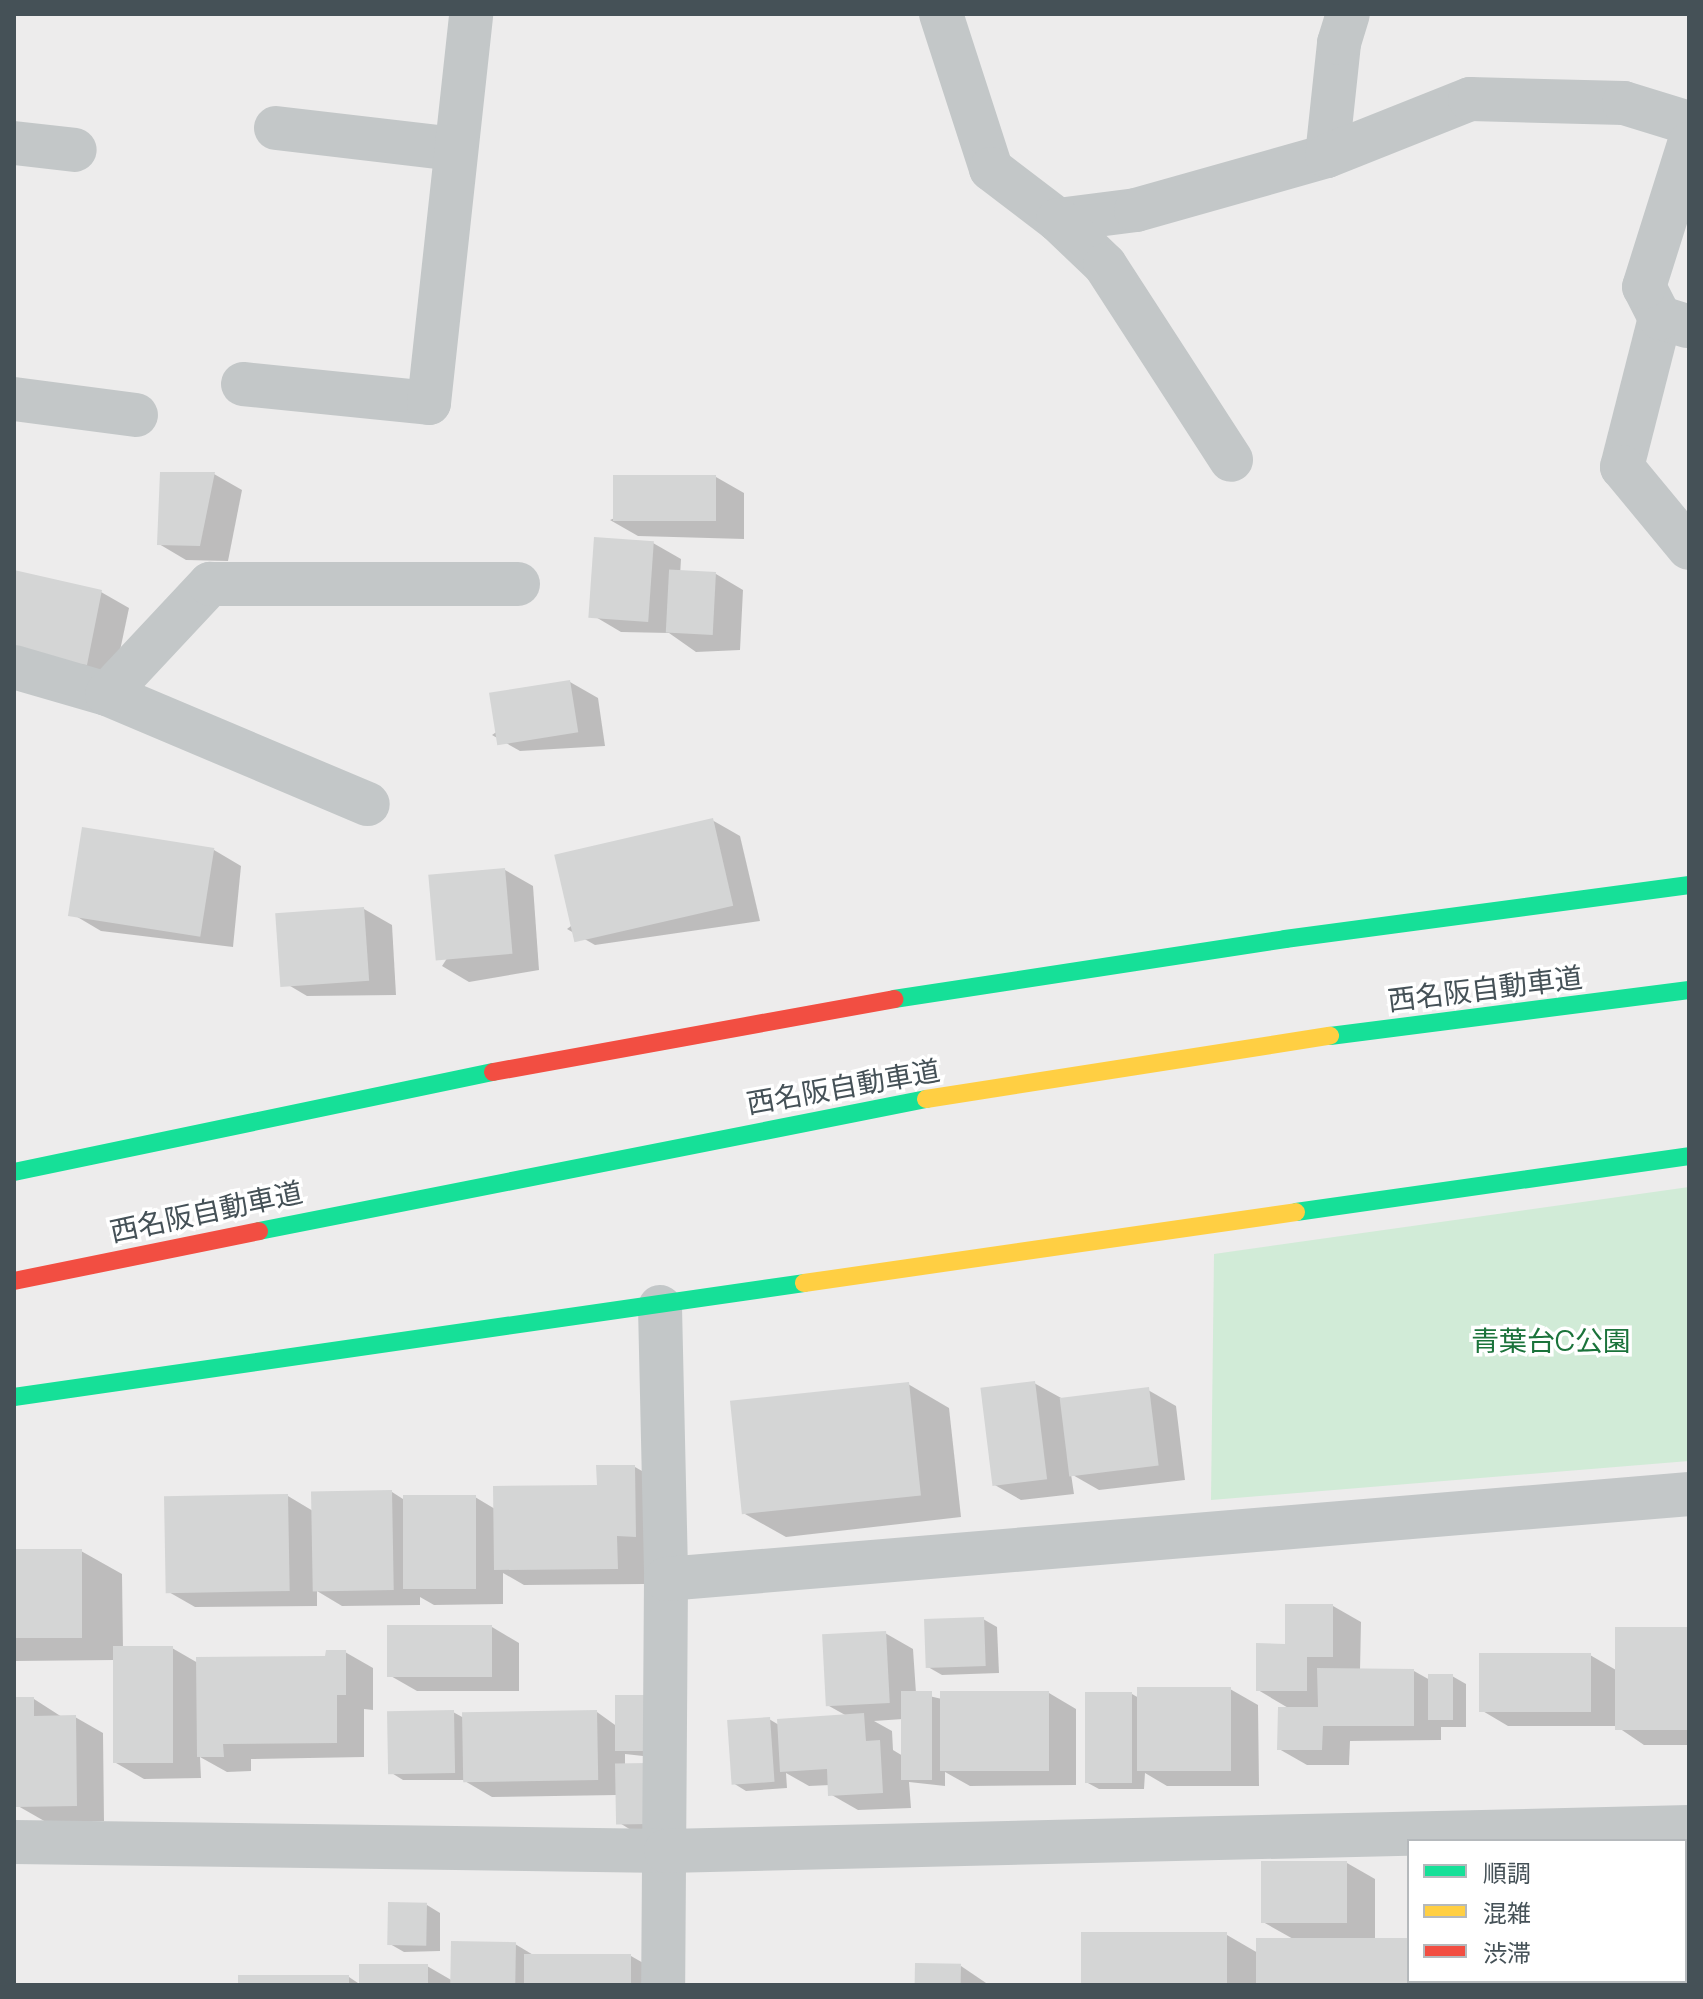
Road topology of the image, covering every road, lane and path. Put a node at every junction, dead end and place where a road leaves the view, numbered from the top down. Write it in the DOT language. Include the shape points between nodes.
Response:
graph roads {
  1 [pos="471,14"];
  2 [pos="941,14"];
  3 [pos="1348,14"];
  4 [pos="1689,123"];
  5 [pos="276,128"];
  6 [pos="14,143"];
  7 [pos="1689,144"];
  8 [pos="456,149"];
  9 [pos="75,150"];
  10 [pos="1327,156"];
  11 [pos="1058,220"];
  12 [pos="1674,322"];
  13 [pos="243,384"];
  14 [pos="14,399"];
  15 [pos="136,415"];
  16 [pos="1231,460"];
  17 [pos="1689,548"];
  18 [pos="518,584"];
  19 [pos="14,667"];
  20 [pos="107,694"];
  21 [pos="368,804"];
  22 [pos="1689,885"];
  23 [pos="1689,990"];
  24 [pos="1689,1156"];
  25 [pos="14,1172"];
  26 [pos="14,1281"];
  27 [pos="660,1307"];
  28 [pos="14,1397"];
  29 [pos="1689,1494"];
  30 [pos="666,1579"];
  31 [pos="1689,1827"];
  32 [pos="14,1842"];
  33 [pos="666,1851"];
  34 [pos="663,1985"];
  1 -- 8 [label="street"];
  2 -- 11 [label="street" via="991,169"];
  3 -- 10 [label="street" via="1339,43"];
  4 -- 10 [label="street" via="1624,103 1470,99"];
  5 -- 8 [label="street"];
  6 -- 9 [label="street"];
  7 -- 12 [label="street" via="1644,287"];
  8 -- 13 [label="street" via="429,403"];
  10 -- 11 [label="street" via="1136,210"];
  11 -- 16 [label="street" via="1105,265"];
  12 -- 17 [label="street" via="1622,467"];
  14 -- 15 [label="street"];
  18 -- 20 [label="street" via="210,584"];
  19 -- 20 [label="street"];
  20 -- 21 [label="street"];
  22 -- 25 [label="main road" via="1285,939 806,1013 374,1095"];
  23 -- 26 [label="main road, 西名阪自動車道" via="1289,1041 834,1114"];
  24 -- 27 [label="main road"];
  27 -- 28 [label="main road"];
  27 -- 30 [label="street"];
  29 -- 30 [label="street"];
  30 -- 33 [label="street"];
  31 -- 33 [label="street"];
  32 -- 33 [label="street"];
  33 -- 34 [label="street"];
}
